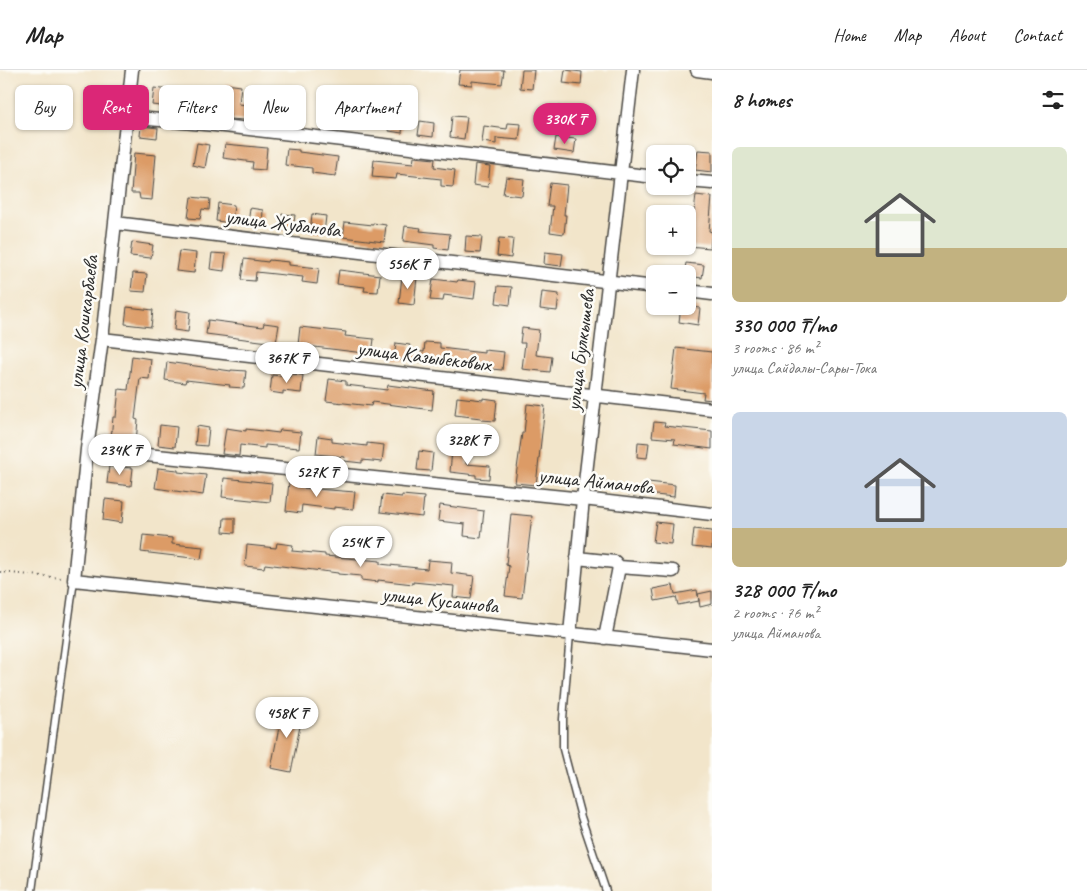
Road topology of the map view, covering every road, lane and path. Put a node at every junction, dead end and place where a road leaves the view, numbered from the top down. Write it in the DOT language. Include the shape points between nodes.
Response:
graph roads {
  1 [pos="132,70"];
  2 [pos="632,70"];
  3 [pos="697,70"];
  4 [pos="712,72"];
  5 [pos="130,85"];
  6 [pos="149,119"];
  7 [pos="126,130"];
  8 [pos="621,173"];
  9 [pos="646,176"];
  10 [pos="696,182"];
  11 [pos="712,184"];
  12 [pos="115,223"];
  13 [pos="608,281"];
  14 [pos="646,286"];
  15 [pos="696,292"];
  16 [pos="712,294"];
  17 [pos="102,339"];
  18 [pos="595,396"];
  19 [pos="712,409"];
  20 [pos="87,449"];
  21 [pos="583,499"];
  22 [pos="712,514"];
  23 [pos="577,558"];
  24 [pos="619,567"];
  25 [pos="673,571"];
  26 [pos="0,572"];
  27 [pos="74,580"];
  28 [pos="570,634"];
  29 [pos="605,638"];
  30 [pos="712,649"];
  31 [pos="32,891"];
  32 [pos="606,891"];
  1 -- 5 [label="street, улица Кошкарбаева"];
  2 -- 8 [label="street, улица Булкышева"];
  3 -- 4 [label="street"];
  6 -- 8 [label="street"];
  7 -- 12 [label="street, улица Кошкарбаева"];
  8 -- 9 [label="street"];
  8 -- 13 [label="street, улица Булкышева"];
  10 -- 11 [label="street"];
  12 -- 13 [label="street, улица Жубанова"];
  12 -- 17 [label="street, улица Кошкарбаева"];
  13 -- 14 [label="street, улица Жубанова"];
  13 -- 18 [label="street, улица Булкышева"];
  15 -- 16 [label="street"];
  17 -- 18 [label="street, улица Казыбековых"];
  17 -- 20 [label="street, улица Кошкарбаева"];
  18 -- 19 [label="street, улица Казыбековых"];
  18 -- 21 [label="street, улица Булкышева"];
  20 -- 21 [label="street, улица Айманова"];
  20 -- 27 [label="street, улица Кошкарбаева"];
  21 -- 22 [label="street, улица Айманова"];
  21 -- 23 [label="street, улица Булкышева"];
  23 -- 24 [label="street" via="615,562"];
  23 -- 28 [label="street, улица Булкышева"];
  24 -- 25 [label="street"];
  24 -- 29 [label="street"];
  26 -- 27 [label="path"];
  27 -- 28 [label="street, улица Кусаинова"];
  27 -- 31 [label="lane"];
  28 -- 29 [label="street, улица Кусаинова"];
  28 -- 32 [label="lane" via="563,749"];
  29 -- 30 [label="street, улица Кусаинова"];
}
